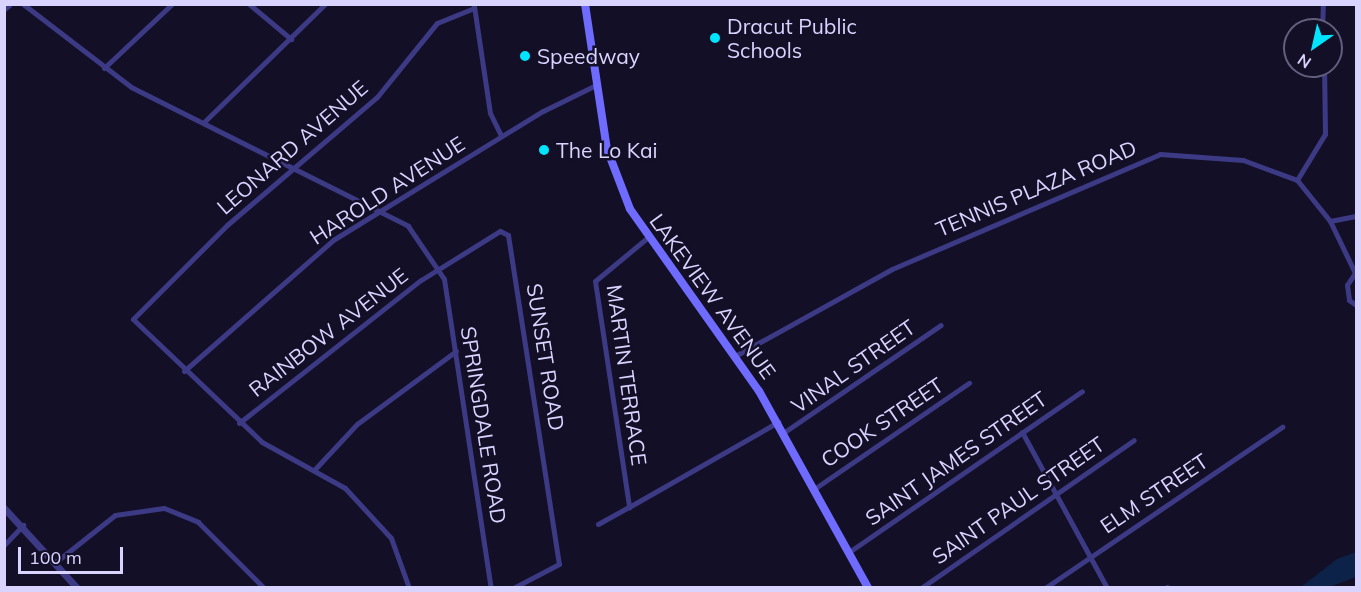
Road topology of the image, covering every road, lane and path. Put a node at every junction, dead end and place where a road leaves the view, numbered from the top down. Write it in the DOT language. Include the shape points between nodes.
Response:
graph roads {
  1 [pos="9,4"];
  2 [pos="23,4"];
  3 [pos="172,4"];
  4 [pos="249,4"];
  5 [pos="325,4"];
  6 [pos="585,4"];
  7 [pos="474,6"];
  8 [pos="4,8"];
  9 [pos="291,39"];
  10 [pos="104,68"];
  11 [pos="1324,78"];
  12 [pos="596,85"];
  13 [pos="205,122"];
  14 [pos="501,136"];
  15 [pos="293,166"];
  16 [pos="1297,180"];
  17 [pos="381,208"];
  18 [pos="1356,216"];
  19 [pos="1330,221"];
  20 [pos="647,238"];
  21 [pos="438,270"];
  22 [pos="1356,274"];
  23 [pos="1356,305"];
  24 [pos="941,325"];
  25 [pos="456,351"];
  26 [pos="735,356"];
  27 [pos="184,371"];
  28 [pos="969,383"];
  29 [pos="1082,391"];
  30 [pos="777,422"];
  31 [pos="239,423"];
  32 [pos="1282,426"];
  33 [pos="1022,432"];
  34 [pos="783,433"];
  35 [pos="1134,440"];
  36 [pos="315,469"];
  37 [pos="814,489"];
  38 [pos="1055,494"];
  39 [pos="629,507"];
  40 [pos="4,508"];
  41 [pos="598,524"];
  42 [pos="23,525"];
  43 [pos="4,545"];
  44 [pos="849,552"];
  45 [pos="1090,557"];
  46 [pos="57,561"];
  47 [pos="77,588"];
  48 [pos="264,588"];
  49 [pos="409,588"];
  50 [pos="491,588"];
  51 [pos="513,588"];
  52 [pos="868,588"];
  53 [pos="921,588"];
  54 [pos="1045,588"];
  55 [pos="1107,588"];
  1 -- 8 [label="street"];
  2 -- 10 [label="street"];
  3 -- 10 [label="street"];
  4 -- 9 [label="street"];
  5 -- 9 [label="street"];
  6 -- 12 [label="main road, LAKEVIEW AVENUE"];
  7 -- 14 [label="street" via="490,113"];
  7 -- 15 [label="street, LEONARD AVENUE" via="437,23 377,96"];
  9 -- 13 [label="street"];
  10 -- 13 [label="street" via="131,87"];
  11 -- 16 [label="street" via="1325,134"];
  12 -- 14 [label="street, HAROLD AVENUE" via="580,89"];
  12 -- 20 [label="main road, LAKEVIEW AVENUE" via="613,170"];
  13 -- 15 [label="street"];
  14 -- 17 [label="street, HAROLD AVENUE"];
  15 -- 17 [label="street"];
  15 -- 27 [label="street, LEONARD AVENUE" via="133,319"];
  16 -- 19 [label="street, TENNIS PLAZA ROAD"];
  16 -- 26 [label="street, TENNIS PLAZA ROAD" via="1276,168 1219,156 1146,158 892,269"];
  17 -- 21 [label="street" via="408,226"];
  17 -- 27 [label="street, HAROLD AVENUE" via="333,240"];
  18 -- 19 [label="street"];
  19 -- 22 [label="street, TENNIS PLAZA ROAD"];
  20 -- 26 [label="main road, LAKEVIEW AVENUE"];
  20 -- 39 [label="street, MARTIN TERRACE" via="595,280"];
  21 -- 25 [label="street, SPRINGDALE ROAD"];
  21 -- 31 [label="street, RAINBOW AVENUE"];
  21 -- 51 [label="street, SUNSET ROAD" via="500,231 508,236 559,565"];
  22 -- 23 [label="street, TENNIS PLAZA ROAD" via="1347,285 1349,300"];
  24 -- 34 [label="street, VINAL STREET"];
  25 -- 36 [label="street" via="357,424"];
  25 -- 50 [label="street, SPRINGDALE ROAD"];
  26 -- 30 [label="main road, LAKEVIEW AVENUE"];
  27 -- 31 [label="street"];
  28 -- 37 [label="street, COOK STREET"];
  29 -- 33 [label="street, SAINT JAMES STREET"];
  30 -- 34 [label="main road, LAKEVIEW AVENUE"];
  30 -- 39 [label="street, MARTIN TERRACE"];
  31 -- 36 [label="street" via="262,442"];
  32 -- 45 [label="street, ELM STREET"];
  33 -- 38 [label="street"];
  33 -- 44 [label="street, SAINT JAMES STREET"];
  34 -- 37 [label="main road, LAKEVIEW AVENUE"];
  35 -- 38 [label="street, SAINT PAUL STREET"];
  36 -- 49 [label="street" via="375,517 391,538"];
  37 -- 44 [label="main road, LAKEVIEW AVENUE"];
  38 -- 45 [label="street"];
  38 -- 53 [label="street, SAINT PAUL STREET"];
  39 -- 41 [label="street, MARTIN TERRACE"];
  40 -- 42 [label="street"];
  42 -- 43 [label="street"];
  42 -- 46 [label="street"];
  44 -- 52 [label="main road, LAKEVIEW AVENUE"];
  45 -- 54 [label="street, ELM STREET"];
  45 -- 55 [label="street"];
  46 -- 47 [label="street"];
  46 -- 48 [label="street" via="115,515 164,508 198,522"];
}
